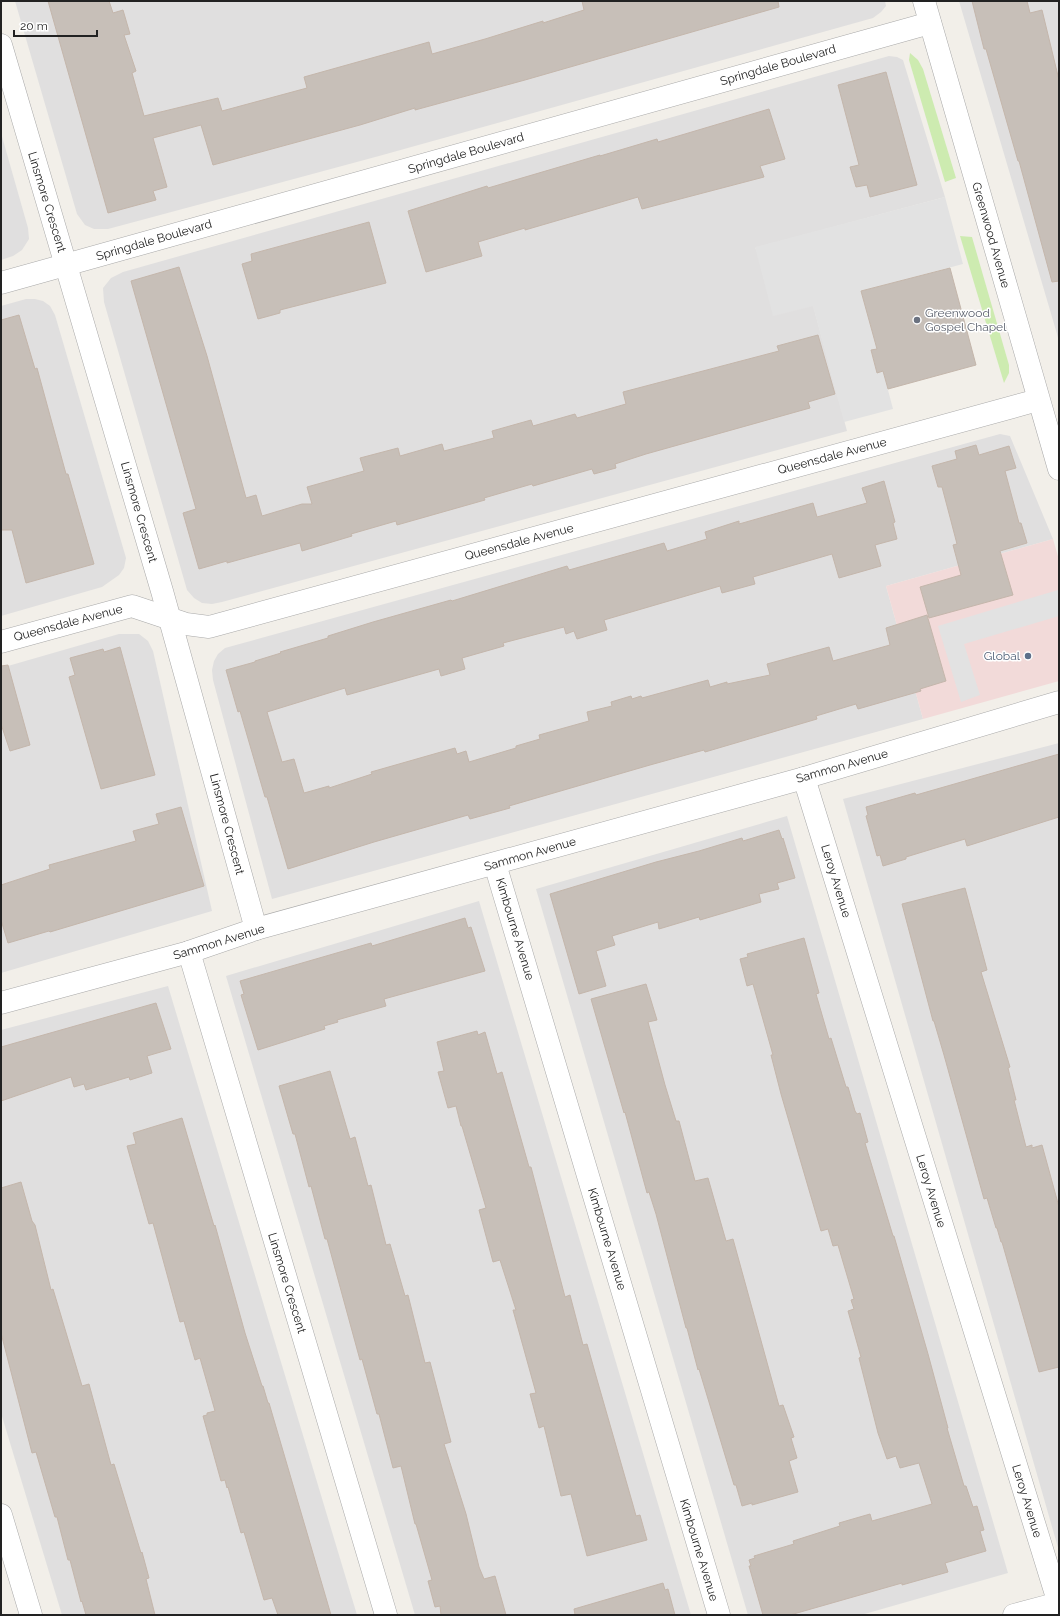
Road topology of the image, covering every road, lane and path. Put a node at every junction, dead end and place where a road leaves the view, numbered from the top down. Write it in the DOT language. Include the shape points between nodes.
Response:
graph roads {
  1 [pos="924,1"];
  2 [pos="930,23"];
  3 [pos="1,44"];
  4 [pos="66,265"];
  5 [pos="1,283"];
  6 [pos="1038,400"];
  7 [pos="1059,468"];
  8 [pos="170,618"];
  9 [pos="1,642"];
  10 [pos="1059,702"];
  11 [pos="804,778"];
  12 [pos="495,864"];
  13 [pos="256,929"];
  14 [pos="189,952"];
  15 [pos="1,1003"];
  16 [pos="1,1515"];
  17 [pos="1059,1604"];
  18 [pos="31,1615"];
  19 [pos="386,1615"];
  20 [pos="718,1615"];
  21 [pos="1014,1615"];
  1 -- 2 [label="street, Greenwood Avenue"];
  2 -- 4 [label="street, Springdale Boulevard"];
  2 -- 6 [label="street, Greenwood Avenue"];
  3 -- 4 [label="street, Linsmore Crescent"];
  4 -- 5 [label="street, Springdale Boulevard"];
  4 -- 8 [label="street, Linsmore Crescent"];
  6 -- 7 [label="street, Greenwood Avenue"];
  6 -- 8 [label="street, Queensdale Avenue" via="208,627 186,624"];
  8 -- 9 [label="street, Queensdale Avenue" via="132,606"];
  8 -- 13 [label="street, Linsmore Crescent"];
  10 -- 11 [label="street, Sammon Avenue"];
  11 -- 12 [label="street, Sammon Avenue"];
  11 -- 17 [label="street, Leroy Avenue"];
  12 -- 13 [label="street, Sammon Avenue"];
  12 -- 20 [label="street, Kimbourne Avenue"];
  13 -- 14 [label="street, Sammon Avenue"];
  14 -- 15 [label="street, Sammon Avenue"];
  14 -- 19 [label="street, Linsmore Crescent"];
  16 -- 18 [label="street"];
  17 -- 21 [label="street"];
}
